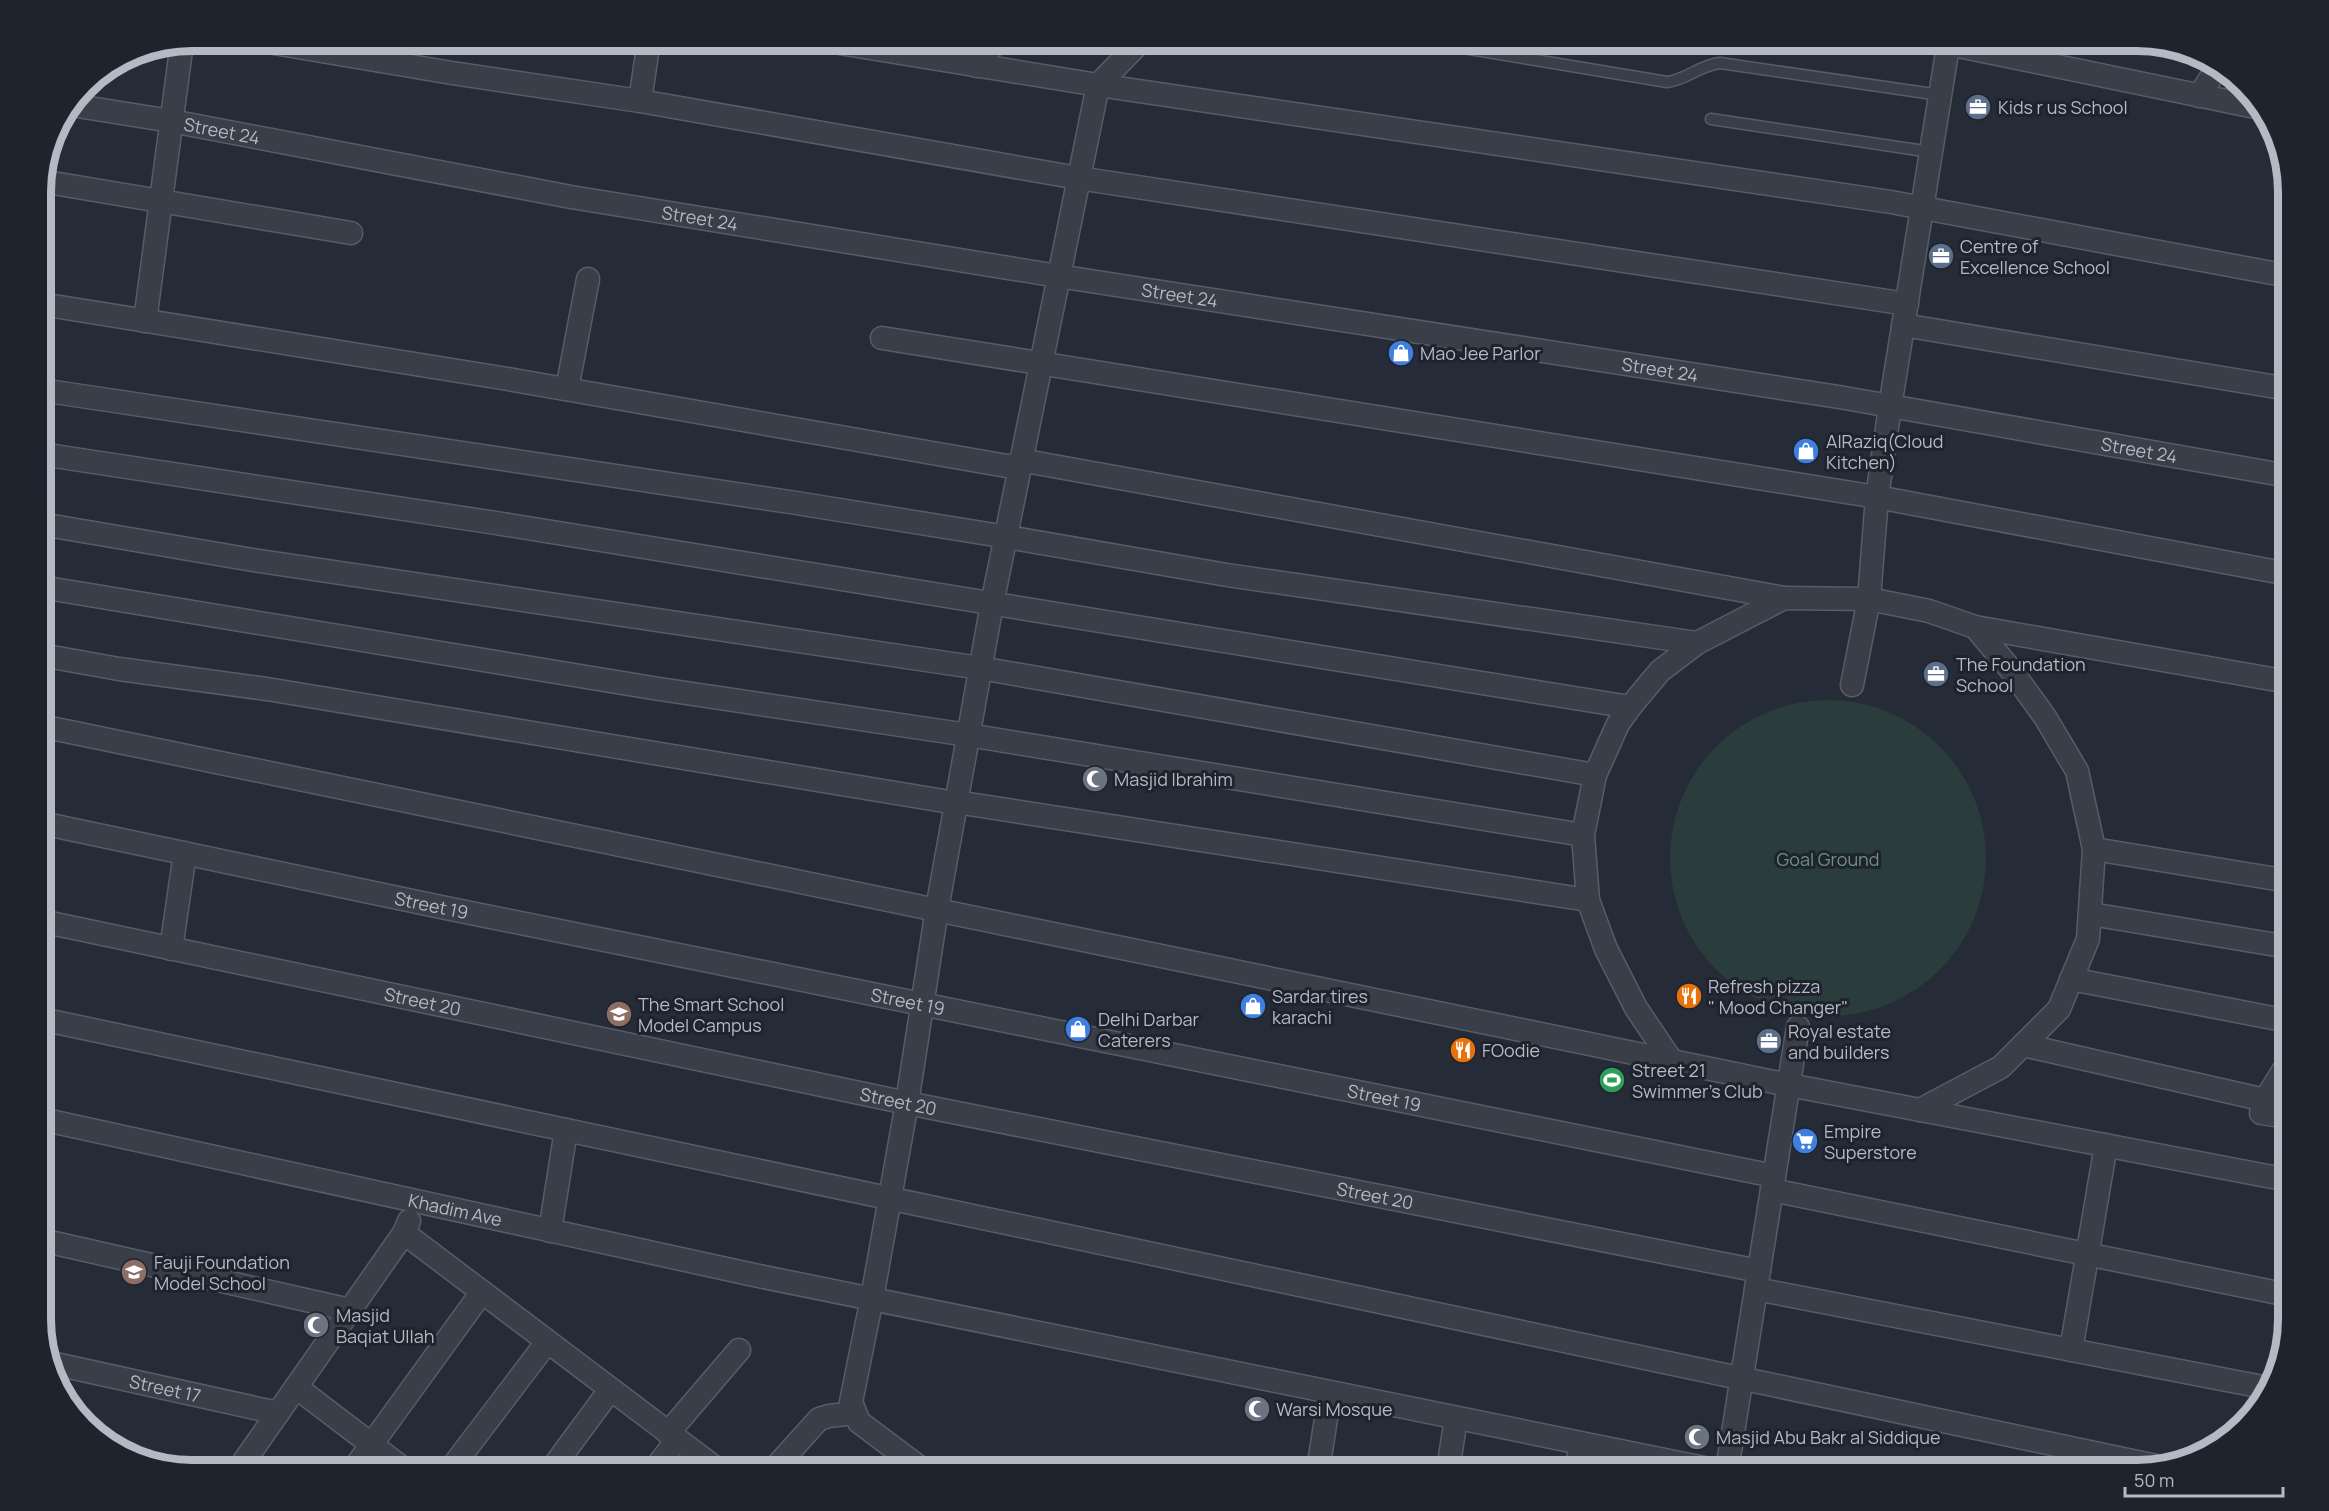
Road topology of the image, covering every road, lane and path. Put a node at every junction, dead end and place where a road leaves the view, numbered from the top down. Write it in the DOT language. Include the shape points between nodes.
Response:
graph roads {
  1 [pos="181,51"];
  2 [pos="321,51"];
  3 [pos="647,51"];
  4 [pos="887,51"];
  5 [pos="989,51"];
  6 [pos="1131,51"];
  7 [pos="1481,51"];
  8 [pos="1948,51"];
  9 [pos="1987,51"];
  10 [pos="977,66"];
  11 [pos="2213,74"];
  12 [pos="1098,85"];
  13 [pos="1940,96"];
  14 [pos="2199,96"];
  15 [pos="640,101"];
  16 [pos="80,106"];
  17 [pos="2248,106"];
  18 [pos="1711,119"];
  19 [pos="171,121"];
  20 [pos="1931,152"];
  21 [pos="1078,178"];
  22 [pos="51,183"];
  23 [pos="161,202"];
  24 [pos="1922,208"];
  25 [pos="351,233"];
  26 [pos="2278,274"];
  27 [pos="1058,276"];
  28 [pos="588,279"];
  29 [pos="51,306"];
  30 [pos="1905,315"];
  31 [pos="145,321"];
  32 [pos="882,339"];
  33 [pos="1040,364"];
  34 [pos="2278,387"];
  35 [pos="567,389"];
  36 [pos="51,391"];
  37 [pos="1890,407"];
  38 [pos="51,456"];
  39 [pos="1019,464"];
  40 [pos="2278,474"];
  41 [pos="1877,498"];
  42 [pos="51,526"];
  43 [pos="1007,537"];
  44 [pos="2278,572"];
  45 [pos="51,589"];
  46 [pos="1784,598"];
  47 [pos="1869,599"];
  48 [pos="992,604"];
  49 [pos="1975,627"];
  50 [pos="1697,643"];
  51 [pos="51,657"];
  52 [pos="980,668"];
  53 [pos="2278,680"];
  54 [pos="1852,685"];
  55 [pos="1630,707"];
  56 [pos="51,728"];
  57 [pos="968,735"];
  58 [pos="1595,776"];
  59 [pos="956,803"];
  60 [pos="51,825"];
  61 [pos="1583,835"];
  62 [pos="2094,849"];
  63 [pos="185,853"];
  64 [pos="2278,879"];
  65 [pos="1587,900"];
  66 [pos="937,909"];
  67 [pos="2091,914"];
  68 [pos="51,923"];
  69 [pos="2278,945"];
  70 [pos="171,949"];
  71 [pos="2071,979"];
  72 [pos="922,1003"];
  73 [pos="2278,1019"];
  74 [pos="51,1021"];
  75 [pos="1798,1026"];
  76 [pos="2023,1045"];
  77 [pos="1671,1060"];
  78 [pos="2278,1080"];
  79 [pos="1789,1085"];
  80 [pos="2265,1100"];
  81 [pos="907,1103"];
  82 [pos="1920,1110"];
  83 [pos="2278,1115"];
  84 [pos="51,1121"];
  85 [pos="566,1130"];
  86 [pos="2106,1145"];
  87 [pos="2278,1178"];
  88 [pos="1773,1183"];
  89 [pos="888,1199"];
  90 [pos="417,1203"];
  91 [pos="550,1231"];
  92 [pos="404,1233"];
  93 [pos="51,1242"];
  94 [pos="2086,1254"];
  95 [pos="1758,1280"];
  96 [pos="482,1292"];
  97 [pos="2278,1293"];
  98 [pos="872,1298"];
  99 [pos="350,1310"];
  100 [pos="547,1342"];
  101 [pos="739,1350"];
  102 [pos="2071,1350"];
  103 [pos="59,1365"];
  104 [pos="1742,1379"];
  105 [pos="2260,1386"];
  106 [pos="296,1388"];
  107 [pos="610,1390"];
  108 [pos="1330,1392"];
  109 [pos="278,1413"];
  110 [pos="855,1413"];
  111 [pos="1456,1418"];
  112 [pos="673,1437"];
  113 [pos="1580,1443"];
  114 [pos="372,1445"];
  115 [pos="245,1460"];
  116 [pos="361,1460"];
  117 [pos="392,1460"];
  118 [pos="458,1460"];
  119 [pos="558,1460"];
  120 [pos="660,1460"];
  121 [pos="704,1460"];
  122 [pos="782,1460"];
  123 [pos="909,1460"];
  124 [pos="1320,1460"];
  125 [pos="1450,1460"];
  126 [pos="1578,1460"];
  127 [pos="1660,1460"];
  128 [pos="1729,1460"];
  129 [pos="2127,1460"];
  1 -- 19 [label="street"];
  2 -- 15 [label="street"];
  3 -- 15 [label="street"];
  4 -- 10 [label="street"];
  5 -- 10 [label="street"];
  6 -- 12 [label="street"];
  7 -- 13 [label="lane" via="1667,82 1720,63"];
  8 -- 13 [label="street"];
  9 -- 14 [label="street"];
  10 -- 12 [label="street"];
  11 -- 14 [label="street"];
  12 -- 21 [label="street"];
  12 -- 24 [label="street"];
  13 -- 20 [label="street"];
  14 -- 17 [label="street"];
  15 -- 21 [label="street"];
  16 -- 19 [label="street, Street 24"];
  18 -- 20 [label="lane"];
  19 -- 23 [label="street"];
  19 -- 27 [label="street, Street 24" via="571,197"];
  20 -- 24 [label="street"];
  21 -- 27 [label="street"];
  21 -- 30 [label="street"];
  22 -- 23 [label="street"];
  23 -- 25 [label="street"];
  23 -- 31 [label="street"];
  24 -- 26 [label="street"];
  24 -- 30 [label="street"];
  27 -- 33 [label="street"];
  27 -- 37 [label="street, Street 24"];
  28 -- 35 [label="street"];
  29 -- 31 [label="street"];
  30 -- 34 [label="street"];
  30 -- 37 [label="street"];
  31 -- 35 [label="street"];
  32 -- 33 [label="street"];
  33 -- 39 [label="street"];
  33 -- 41 [label="street"];
  35 -- 39 [label="street"];
  36 -- 43 [label="street"];
  37 -- 40 [label="street, Street 24"];
  37 -- 41 [label="street"];
  38 -- 48 [label="street"];
  39 -- 43 [label="street"];
  39 -- 46 [label="street"];
  41 -- 44 [label="street"];
  41 -- 47 [label="street"];
  42 -- 52 [label="street" via="253,560"];
  43 -- 48 [label="street"];
  43 -- 50 [label="street" via="1227,575"];
  45 -- 57 [label="street" via="659,689"];
  46 -- 47 [label="street"];
  46 -- 50 [label="street"];
  47 -- 49 [label="street" via="1929,611"];
  47 -- 54 [label="street"];
  48 -- 52 [label="street"];
  48 -- 55 [label="street"];
  49 -- 53 [label="street"];
  49 -- 62 [label="street" via="2045,717 2077,771"];
  50 -- 55 [label="street" via="1660,671"];
  51 -- 59 [label="street"];
  52 -- 57 [label="street"];
  52 -- 58 [label="street"];
  55 -- 58 [label="street" via="1618,724"];
  56 -- 66 [label="street"];
  57 -- 59 [label="street"];
  57 -- 61 [label="street"];
  58 -- 61 [label="street"];
  59 -- 65 [label="street"];
  59 -- 66 [label="street"];
  60 -- 63 [label="street, Street 19"];
  61 -- 65 [label="street"];
  62 -- 64 [label="street"];
  62 -- 67 [label="street"];
  63 -- 70 [label="street"];
  63 -- 72 [label="street, Street 19"];
  65 -- 77 [label="street" via="1636,1008"];
  66 -- 72 [label="street"];
  66 -- 77 [label="street"];
  67 -- 69 [label="street"];
  67 -- 71 [label="street" via="2088,939"];
  68 -- 70 [label="street, Street 20"];
  70 -- 81 [label="street, Street 20"];
  71 -- 73 [label="street"];
  71 -- 76 [label="street" via="2059,1009"];
  72 -- 81 [label="street"];
  72 -- 88 [label="street, Street 19"];
  74 -- 85 [label="street"];
  75 -- 79 [label="street"];
  76 -- 80 [label="street"];
  76 -- 82 [label="street" via="2001,1067"];
  77 -- 79 [label="street"];
  78 -- 80 [label="street"];
  79 -- 82 [label="street"];
  79 -- 88 [label="street"];
  80 -- 83 [label="street" via="2261,1113"];
  81 -- 89 [label="street"];
  81 -- 95 [label="street, Street 20"];
  82 -- 86 [label="street"];
  84 -- 90 [label="street, Khadim Ave"];
  85 -- 89 [label="street"];
  85 -- 91 [label="street"];
  86 -- 87 [label="street"];
  86 -- 94 [label="street"];
  88 -- 94 [label="street, Street 19"];
  88 -- 95 [label="street"];
  89 -- 98 [label="street"];
  89 -- 104 [label="street"];
  90 -- 91 [label="street, Khadim Ave"];
  90 -- 92 [label="street"];
  91 -- 98 [label="street, Khadim Ave"];
  92 -- 96 [label="street"];
  92 -- 99 [label="street"];
  93 -- 99 [label="street"];
  94 -- 97 [label="street, Street 19"];
  94 -- 102 [label="street"];
  95 -- 102 [label="street, Street 20"];
  95 -- 104 [label="street"];
  96 -- 100 [label="street"];
  96 -- 114 [label="street"];
  98 -- 108 [label="street, Khadim Ave"];
  98 -- 110 [label="street" via="851,1402"];
  99 -- 106 [label="street"];
  100 -- 107 [label="street"];
  100 -- 118 [label="street"];
  101 -- 112 [label="street"];
  102 -- 105 [label="street, Street 20"];
  103 -- 109 [label="street, Street 17"];
  104 -- 128 [label="street"];
  104 -- 129 [label="street"];
  106 -- 109 [label="street"];
  106 -- 114 [label="street"];
  107 -- 112 [label="street"];
  107 -- 119 [label="street"];
  108 -- 111 [label="street, Khadim Ave"];
  108 -- 124 [label="street"];
  109 -- 115 [label="street"];
  110 -- 122 [label="street" via="819,1419"];
  110 -- 123 [label="street" via="859,1422"];
  111 -- 113 [label="street, Khadim Ave"];
  111 -- 125 [label="street"];
  112 -- 120 [label="street"];
  112 -- 121 [label="street"];
  113 -- 126 [label="street"];
  113 -- 127 [label="street, Khadim Ave"];
  114 -- 116 [label="street"];
  114 -- 117 [label="street"];
}
